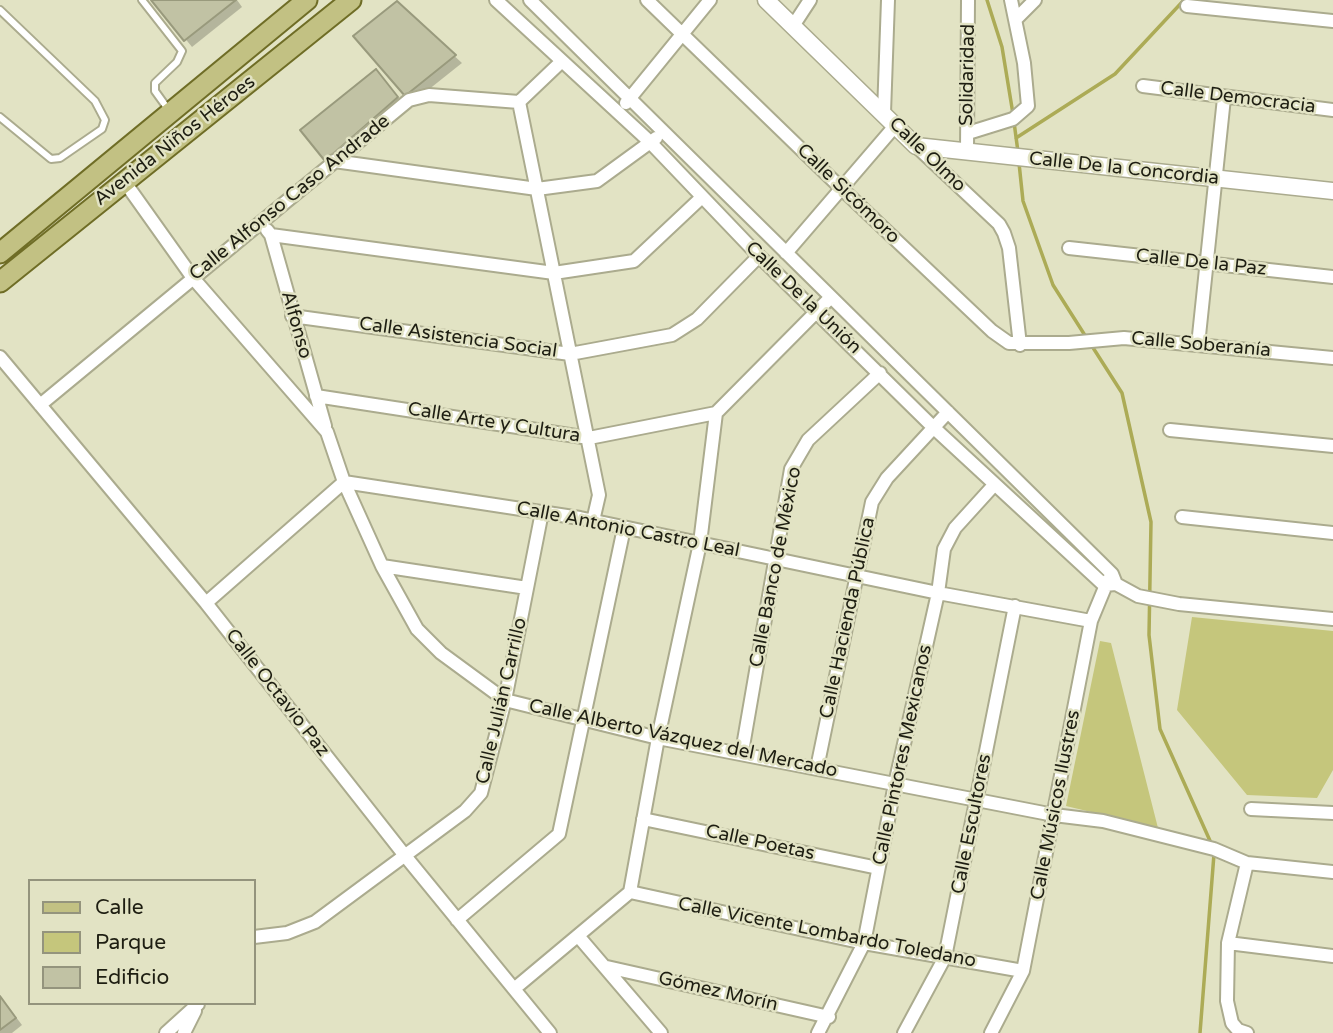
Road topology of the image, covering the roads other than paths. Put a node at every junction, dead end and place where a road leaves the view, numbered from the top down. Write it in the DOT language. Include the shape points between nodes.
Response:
graph roads {
  1 [pos="142,0"];
  2 [pos="307,0"];
  3 [pos="351,0"];
  4 [pos="496,0"];
  5 [pos="530,0"];
  6 [pos="647,0"];
  7 [pos="710,0"];
  8 [pos="766,0"];
  9 [pos="810,0"];
  10 [pos="888,0"];
  11 [pos="968,0"];
  12 [pos="1011,0"];
  13 [pos="1035,0"];
  14 [pos="1186,6"];
  15 [pos="0,10"];
  16 [pos="1016,19"];
  17 [pos="1333,21"];
  18 [pos="793,26"];
  19 [pos="682,34"];
  20 [pos="562,61"];
  21 [pos="1143,86"];
  22 [pos="628,98"];
  23 [pos="1224,98"];
  24 [pos="519,102"];
  25 [pos="169,110"];
  26 [pos="1333,110"];
  27 [pos="884,113"];
  28 [pos="620,114"];
  29 [pos="0,117"];
  30 [pos="895,126"];
  31 [pos="968,133"];
  32 [pos="666,135"];
  33 [pos="649,141"];
  34 [pos="916,146"];
  35 [pos="967,150"];
  36 [pos="334,161"];
  37 [pos="1216,178"];
  38 [pos="124,181"];
  39 [pos="841,188"];
  40 [pos="537,189"];
  41 [pos="1333,191"];
  42 [pos="701,198"];
  43 [pos="260,222"];
  44 [pos="34,225"];
  45 [pos="271,235"];
  46 [pos="48,243"];
  47 [pos="1069,248"];
  48 [pos="0,253"];
  49 [pos="786,253"];
  50 [pos="759,256"];
  51 [pos="1206,263"];
  52 [pos="554,273"];
  53 [pos="1333,277"];
  54 [pos="193,278"];
  55 [pos="0,282"];
  56 [pos="831,296"];
  57 [pos="816,310"];
  58 [pos="292,316"];
  59 [pos="1020,345"];
  60 [pos="1198,345"];
  61 [pos="570,354"];
  62 [pos="0,357"];
  63 [pos="1333,358"];
  64 [pos="880,373"];
  65 [pos="316,396"];
  66 [pos="40,405"];
  67 [pos="948,412"];
  68 [pos="716,413"];
  69 [pos="933,427"];
  70 [pos="1170,430"];
  71 [pos="327,432"];
  72 [pos="589,438"];
  73 [pos="1333,446"];
  74 [pos="344,482"];
  75 [pos="994,485"];
  76 [pos="542,512"];
  77 [pos="1182,517"];
  78 [pos="593,521"];
  79 [pos="624,528"];
  80 [pos="1333,533"];
  81 [pos="700,543"];
  82 [pos="777,558"];
  83 [pos="382,566"];
  84 [pos="858,575"];
  85 [pos="1111,581"];
  86 [pos="527,588"];
  87 [pos="939,593"];
  88 [pos="206,603"];
  89 [pos="1015,607"];
  90 [pos="1333,619"];
  91 [pos="1091,621"];
  92 [pos="505,700"];
  93 [pos="585,721"];
  94 [pos="658,738"];
  95 [pos="742,752"];
  96 [pos="817,768"];
  97 [pos="895,784"];
  98 [pos="977,800"];
  99 [pos="1251,809"];
  100 [pos="1333,813"];
  101 [pos="1054,816"];
  102 [pos="643,819"];
  103 [pos="406,856"];
  104 [pos="1247,863"];
  105 [pos="878,868"];
  106 [pos="1333,872"];
  107 [pos="630,892"];
  108 [pos="457,920"];
  109 [pos="256,937"];
  110 [pos="579,937"];
  111 [pos="864,943"];
  112 [pos="1228,943"];
  113 [pos="1333,956"];
  114 [pos="945,957"];
  115 [pos="607,967"];
  116 [pos="1023,971"];
  117 [pos="514,989"];
  118 [pos="197,1005"];
  119 [pos="198,1005"];
  120 [pos="829,1017"];
  121 [pos="1243,1032"];
  122 [pos="166,1033"];
  123 [pos="184,1033"];
  124 [pos="550,1033"];
  125 [pos="662,1033"];
  126 [pos="818,1033"];
  127 [pos="904,1033"];
  128 [pos="991,1033"];
  1 -- 25 [label="lane" via="182,51 155,83 155,91"];
  2 -- 25 [label="main road, Avenida Niños Héroes"];
  3 -- 38 [label="main road, Avenida Niños Héroes"];
  4 -- 20 [label="street, Calle De la Unión"];
  5 -- 22 [label="street, Calle De la Unión"];
  6 -- 19 [label="street, Calle Sicómoro"];
  7 -- 19 [label="street"];
  8 -- 18 [label="street, Calle Olmo"];
  9 -- 18 [label="street"];
  10 -- 27 [label="street"];
  11 -- 31 [label="street, Solidaridad"];
  12 -- 16 [label="street"];
  13 -- 16 [label="street"];
  14 -- 17 [label="street"];
  15 -- 29 [label="lane" via="95,102 105,120 102,129 60,158 51,159"];
  16 -- 31 [label="street" via="1028,106 1013,119"];
  18 -- 27 [label="street, Calle Olmo"];
  19 -- 22 [label="street"];
  19 -- 39 [label="street, Calle Sicómoro"];
  20 -- 24 [label="street"];
  20 -- 28 [label="street, Calle De la Unión"];
  21 -- 23 [label="street, Calle Democracia"];
  22 -- 28 [label="street"];
  22 -- 32 [label="street, Calle De la Unión"];
  23 -- 26 [label="street, Calle Democracia"];
  23 -- 37 [label="street"];
  24 -- 36 [label="street, Calle Alfonso Caso Andrade" via="417,96"];
  24 -- 40 [label="street"];
  25 -- 44 [label="main road, Avenida Niños Héroes"];
  27 -- 30 [label="street, Calle Olmo"];
  28 -- 33 [label="street, Calle De la Unión"];
  30 -- 34 [label="street, Calle Olmo"];
  30 -- 39 [label="street"];
  31 -- 35 [label="street, Solidaridad"];
  32 -- 33 [label="street"];
  32 -- 49 [label="street, Calle De la Unión"];
  33 -- 40 [label="street" via="597,181"];
  33 -- 42 [label="street, Calle De la Unión"];
  34 -- 35 [label="street, Calle De la Concordia"];
  34 -- 59 [label="street, Calle Olmo" via="1004,233"];
  35 -- 37 [label="street, Calle De la Concordia"];
  36 -- 40 [label="street"];
  36 -- 43 [label="street, Calle Alfonso Caso Andrade"];
  37 -- 41 [label="street, Calle De la Concordia"];
  37 -- 51 [label="street"];
  38 -- 46 [label="main road, Avenida Niños Héroes"];
  38 -- 54 [label="street, Calle Alberto Vázquez del Mercado"];
  39 -- 49 [label="street"];
  39 -- 59 [label="street, Calle Sicómoro" via="992,331"];
  40 -- 52 [label="street"];
  42 -- 50 [label="street, Calle De la Unión"];
  42 -- 52 [label="street" via="634,261"];
  43 -- 45 [label="street, Alfonso"];
  43 -- 54 [label="street, Calle Alfonso Caso Andrade"];
  44 -- 46 [label="main road"];
  44 -- 48 [label="main road, Avenida Niños Héroes"];
  45 -- 52 [label="street"];
  45 -- 58 [label="street, Alfonso"];
  46 -- 55 [label="main road, Avenida Niños Héroes"];
  47 -- 51 [label="street, Calle De la Paz"];
  49 -- 56 [label="street, Calle De la Unión"];
  50 -- 57 [label="street, Calle De la Unión"];
  50 -- 61 [label="street, Calle Asistencia Social" via="697,319 678,332"];
  51 -- 53 [label="street, Calle De la Paz"];
  51 -- 60 [label="street"];
  52 -- 61 [label="street"];
  54 -- 66 [label="street, Calle Alfonso Caso Andrade"];
  54 -- 71 [label="street, Calle Alberto Vázquez del Mercado"];
  56 -- 57 [label="street"];
  56 -- 67 [label="street, Calle De la Unión"];
  57 -- 64 [label="street, Calle De la Unión"];
  57 -- 68 [label="street"];
  58 -- 61 [label="street, Calle Asistencia Social"];
  58 -- 65 [label="street, Alfonso"];
  59 -- 60 [label="street, Calle Soberanía" via="1124,338"];
  60 -- 63 [label="street, Calle Soberanía"];
  61 -- 72 [label="street"];
  62 -- 66 [label="street, Calle Octavio Paz"];
  64 -- 69 [label="street, Calle De la Unión"];
  64 -- 82 [label="street, Calle Banco de México" via="799,452 791,469"];
  65 -- 71 [label="street, Alfonso"];
  65 -- 72 [label="street, Calle Arte y Cultura"];
  66 -- 88 [label="street, Calle Octavio Paz"];
  67 -- 69 [label="street, Calle Hacienda Pública"];
  67 -- 85 [label="street, Calle De la Unión"];
  68 -- 72 [label="street, Calle Arte y Cultura"];
  68 -- 81 [label="street"];
  69 -- 75 [label="street, Calle De la Unión"];
  69 -- 84 [label="street, Calle Hacienda Pública" via="887,478 872,502"];
  70 -- 73 [label="street"];
  71 -- 74 [label="street, Calle Alberto Vázquez del Mercado"];
  72 -- 78 [label="street" via="599,495"];
  74 -- 76 [label="street, Calle Antonio Castro Leal"];
  74 -- 83 [label="street, Calle Alberto Vázquez del Mercado"];
  74 -- 88 [label="street"];
  75 -- 85 [label="street, Calle De la Unión"];
  75 -- 87 [label="street, Calle Pintores Mexicanos" via="948,538 941,559"];
  76 -- 78 [label="street, Calle Antonio Castro Leal"];
  76 -- 86 [label="street, Calle Julián Carrillo"];
  77 -- 80 [label="street"];
  78 -- 79 [label="street, Calle Antonio Castro Leal"];
  79 -- 81 [label="street, Calle Antonio Castro Leal"];
  79 -- 93 [label="street"];
  81 -- 82 [label="street, Calle Antonio Castro Leal"];
  81 -- 94 [label="street"];
  82 -- 84 [label="street, Calle Antonio Castro Leal"];
  82 -- 95 [label="street, Calle Banco de México"];
  83 -- 86 [label="street"];
  83 -- 92 [label="street, Calle Alberto Vázquez del Mercado" via="417,629 441,653"];
  84 -- 87 [label="street, Calle Antonio Castro Leal"];
  84 -- 96 [label="street, Calle Hacienda Pública"];
  85 -- 90 [label="street, Calle De la Unión" via="1138,596 1179,604"];
  85 -- 91 [label="street, Calle Músicos Ilustres"];
  86 -- 92 [label="street, Calle Julián Carrillo"];
  87 -- 89 [label="street, Calle Antonio Castro Leal"];
  87 -- 97 [label="street, Calle Pintores Mexicanos"];
  88 -- 103 [label="street, Calle Octavio Paz"];
  89 -- 91 [label="street, Calle Antonio Castro Leal"];
  89 -- 98 [label="street, Calle Escultores"];
  91 -- 101 [label="street, Calle Músicos Ilustres"];
  92 -- 93 [label="street, Calle Alberto Vázquez del Mercado"];
  92 -- 103 [label="street, Calle Julián Carrillo" via="481,793"];
  93 -- 94 [label="street, Calle Alberto Vázquez del Mercado"];
  93 -- 108 [label="street" via="559,834"];
  94 -- 95 [label="street, Calle Alberto Vázquez del Mercado"];
  94 -- 102 [label="street"];
  95 -- 96 [label="street, Calle Alberto Vázquez del Mercado"];
  96 -- 97 [label="street, Calle Alberto Vázquez del Mercado"];
  97 -- 98 [label="street, Calle Alberto Vázquez del Mercado"];
  97 -- 105 [label="street, Calle Pintores Mexicanos"];
  98 -- 101 [label="street, Calle Alberto Vázquez del Mercado"];
  98 -- 114 [label="street, Calle Escultores"];
  99 -- 100 [label="street"];
  101 -- 104 [label="street, Calle Alberto Vázquez del Mercado" via="1103,821 1214,849"];
  101 -- 116 [label="street, Calle Músicos Ilustres"];
  102 -- 105 [label="street, Calle Poetas"];
  102 -- 107 [label="street"];
  103 -- 108 [label="street, Calle Octavio Paz"];
  103 -- 109 [label="street, Calle Julián Carrillo" via="315,922 287,933"];
  104 -- 106 [label="street, Calle Alberto Vázquez del Mercado"];
  104 -- 112 [label="street"];
  105 -- 111 [label="street, Calle Pintores Mexicanos"];
  107 -- 110 [label="street"];
  107 -- 111 [label="street, Calle Vicente Lombardo Toledano"];
  108 -- 117 [label="street, Calle Octavio Paz"];
  110 -- 115 [label="street"];
  110 -- 117 [label="street"];
  111 -- 114 [label="street, Calle Vicente Lombardo Toledano"];
  111 -- 120 [label="street, Calle Pintores Mexicanos"];
  112 -- 113 [label="street"];
  112 -- 121 [label="street" via="1227,1001 1232,1023"];
  114 -- 116 [label="street, Calle Vicente Lombardo Toledano"];
  114 -- 127 [label="street, Calle Escultores"];
  115 -- 120 [label="street, Gómez Morín"];
  115 -- 125 [label="street"];
  116 -- 128 [label="street, Calle Músicos Ilustres"];
  117 -- 124 [label="street, Calle Octavio Paz"];
  118 -- 122 [label="street"];
  119 -- 123 [label="street"];
  120 -- 126 [label="street, Calle Pintores Mexicanos"];
}
